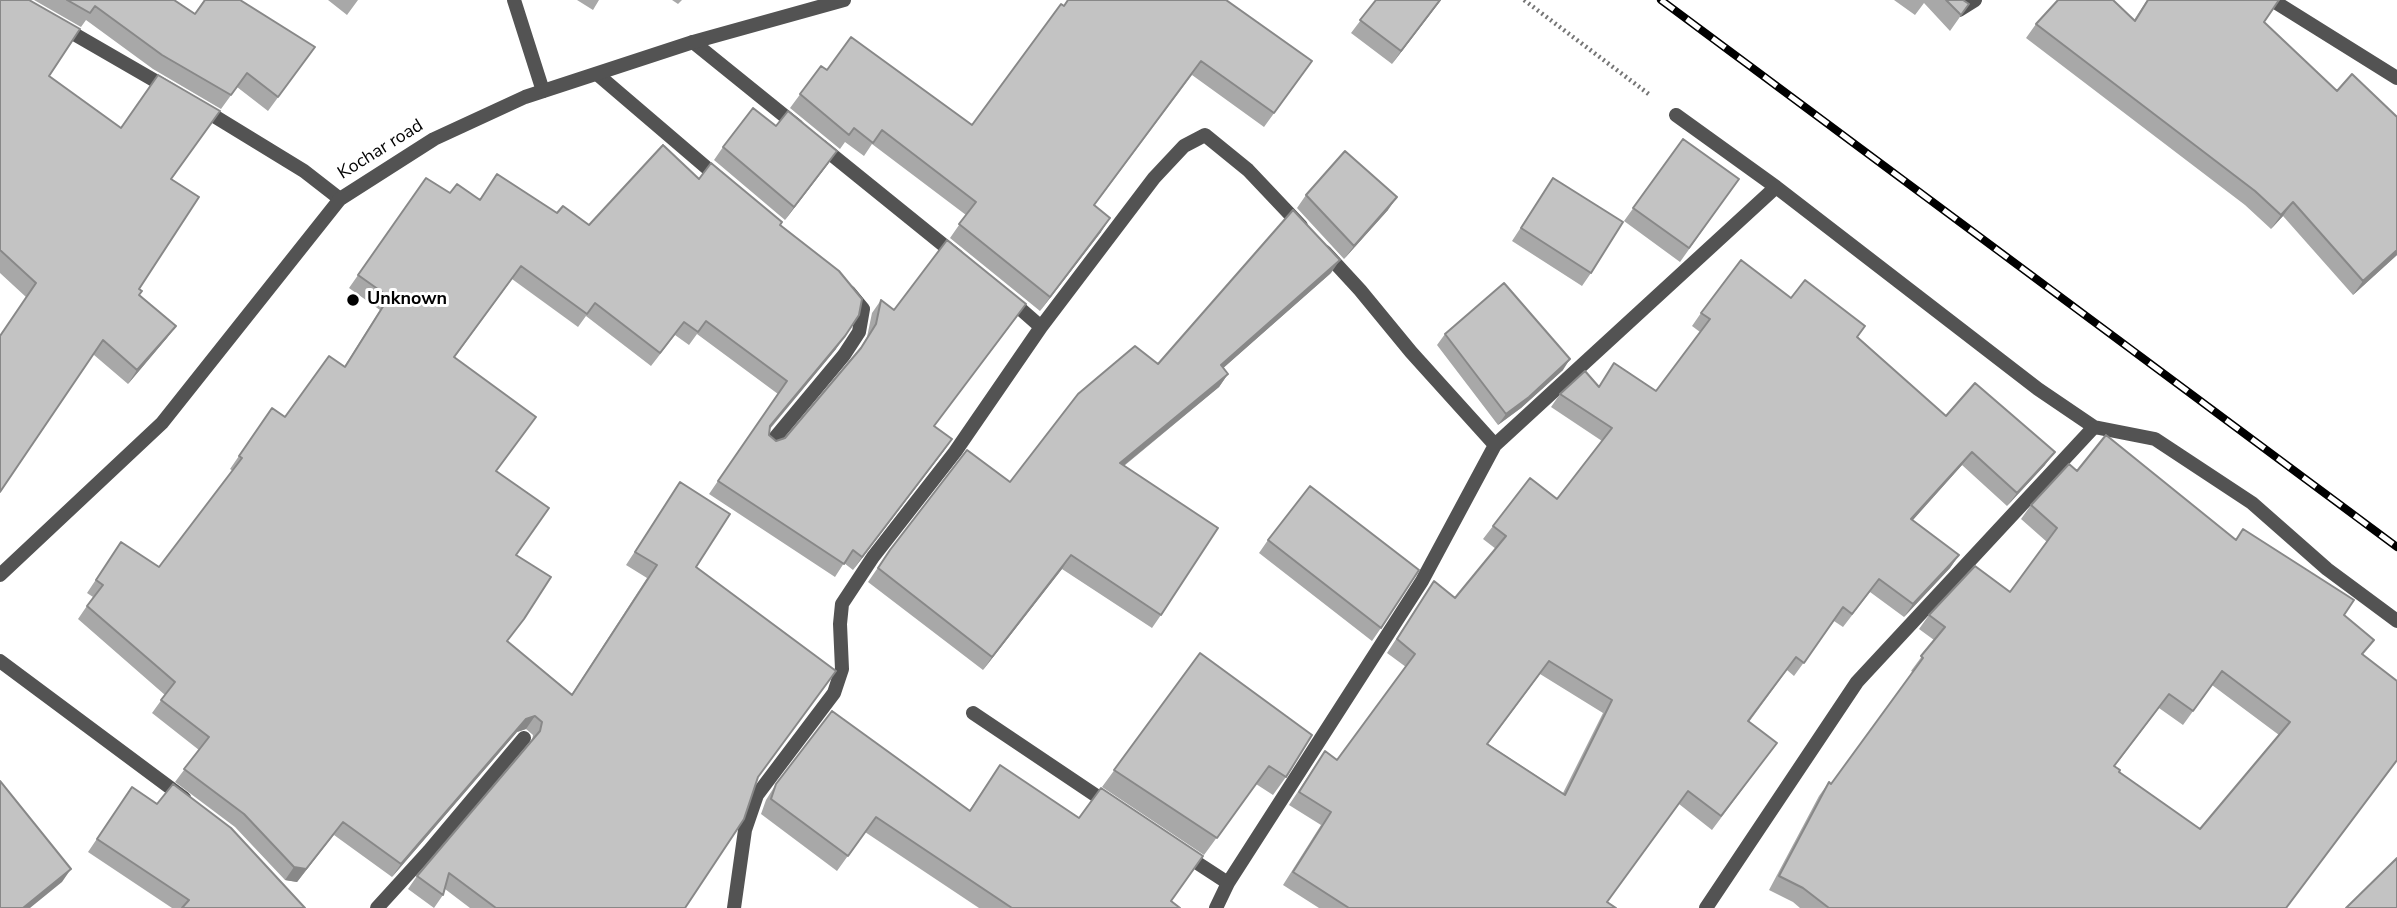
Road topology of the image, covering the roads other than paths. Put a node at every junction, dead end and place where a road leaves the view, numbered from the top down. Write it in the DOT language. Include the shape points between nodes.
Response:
graph roads {
  1 [pos="514,0"];
  2 [pos="844,0"];
  3 [pos="1975,0"];
  4 [pos="2272,0"];
  5 [pos="1959,10"];
  6 [pos="50,20"];
  7 [pos="693,42"];
  8 [pos="597,74"];
  9 [pos="2397,78"];
  10 [pos="543,91"];
  11 [pos="1676,115"];
  12 [pos="1776,187"];
  13 [pos="733,189"];
  14 [pos="340,199"];
  15 [pos="968,265"];
  16 [pos="837,277"];
  17 [pos="999,290"];
  18 [pos="1041,327"];
  19 [pos="2094,427"];
  20 [pos="769,445"];
  21 [pos="1495,445"];
  22 [pos="0,575"];
  23 [pos="2397,621"];
  24 [pos="0,661"];
  25 [pos="973,713"];
  26 [pos="524,738"];
  27 [pos="197,809"];
  28 [pos="1124,814"];
  29 [pos="1170,845"];
  30 [pos="1228,883"];
  31 [pos="377,908"];
  32 [pos="734,908"];
  33 [pos="1216,908"];
  34 [pos="1706,908"];
  1 -- 10 [label="street"];
  2 -- 7 [label="street, Kochar road"];
  3 -- 5 [label="street"];
  4 -- 9 [label="street"];
  6 -- 14 [label="street" via="223,121"];
  7 -- 8 [label="street, Kochar road"];
  7 -- 15 [label="street"];
  8 -- 10 [label="street, Kochar road"];
  8 -- 13 [label="street"];
  10 -- 14 [label="street, Kochar road" via="434,139"];
  11 -- 12 [label="street"];
  12 -- 19 [label="street"];
  12 -- 21 [label="street"];
  14 -- 22 [label="street, Kochar road" via="162,423"];
  16 -- 20 [label="street" via="863,309 859,332"];
  17 -- 18 [label="street"];
  18 -- 21 [label="street" via="1154,178 1184,146 1205,135 1276,198"];
  18 -- 32 [label="street" via="842,604 842,669 834,693 757,795 745,830"];
  19 -- 23 [label="street" via="2155,439 2252,503 2327,569"];
  19 -- 34 [label="street" via="1857,682"];
  21 -- 30 [label="street" via="1422,581"];
  24 -- 27 [label="street"];
  25 -- 28 [label="street"];
  26 -- 31 [label="street"];
  29 -- 30 [label="street"];
  30 -- 33 [label="street"];
}
